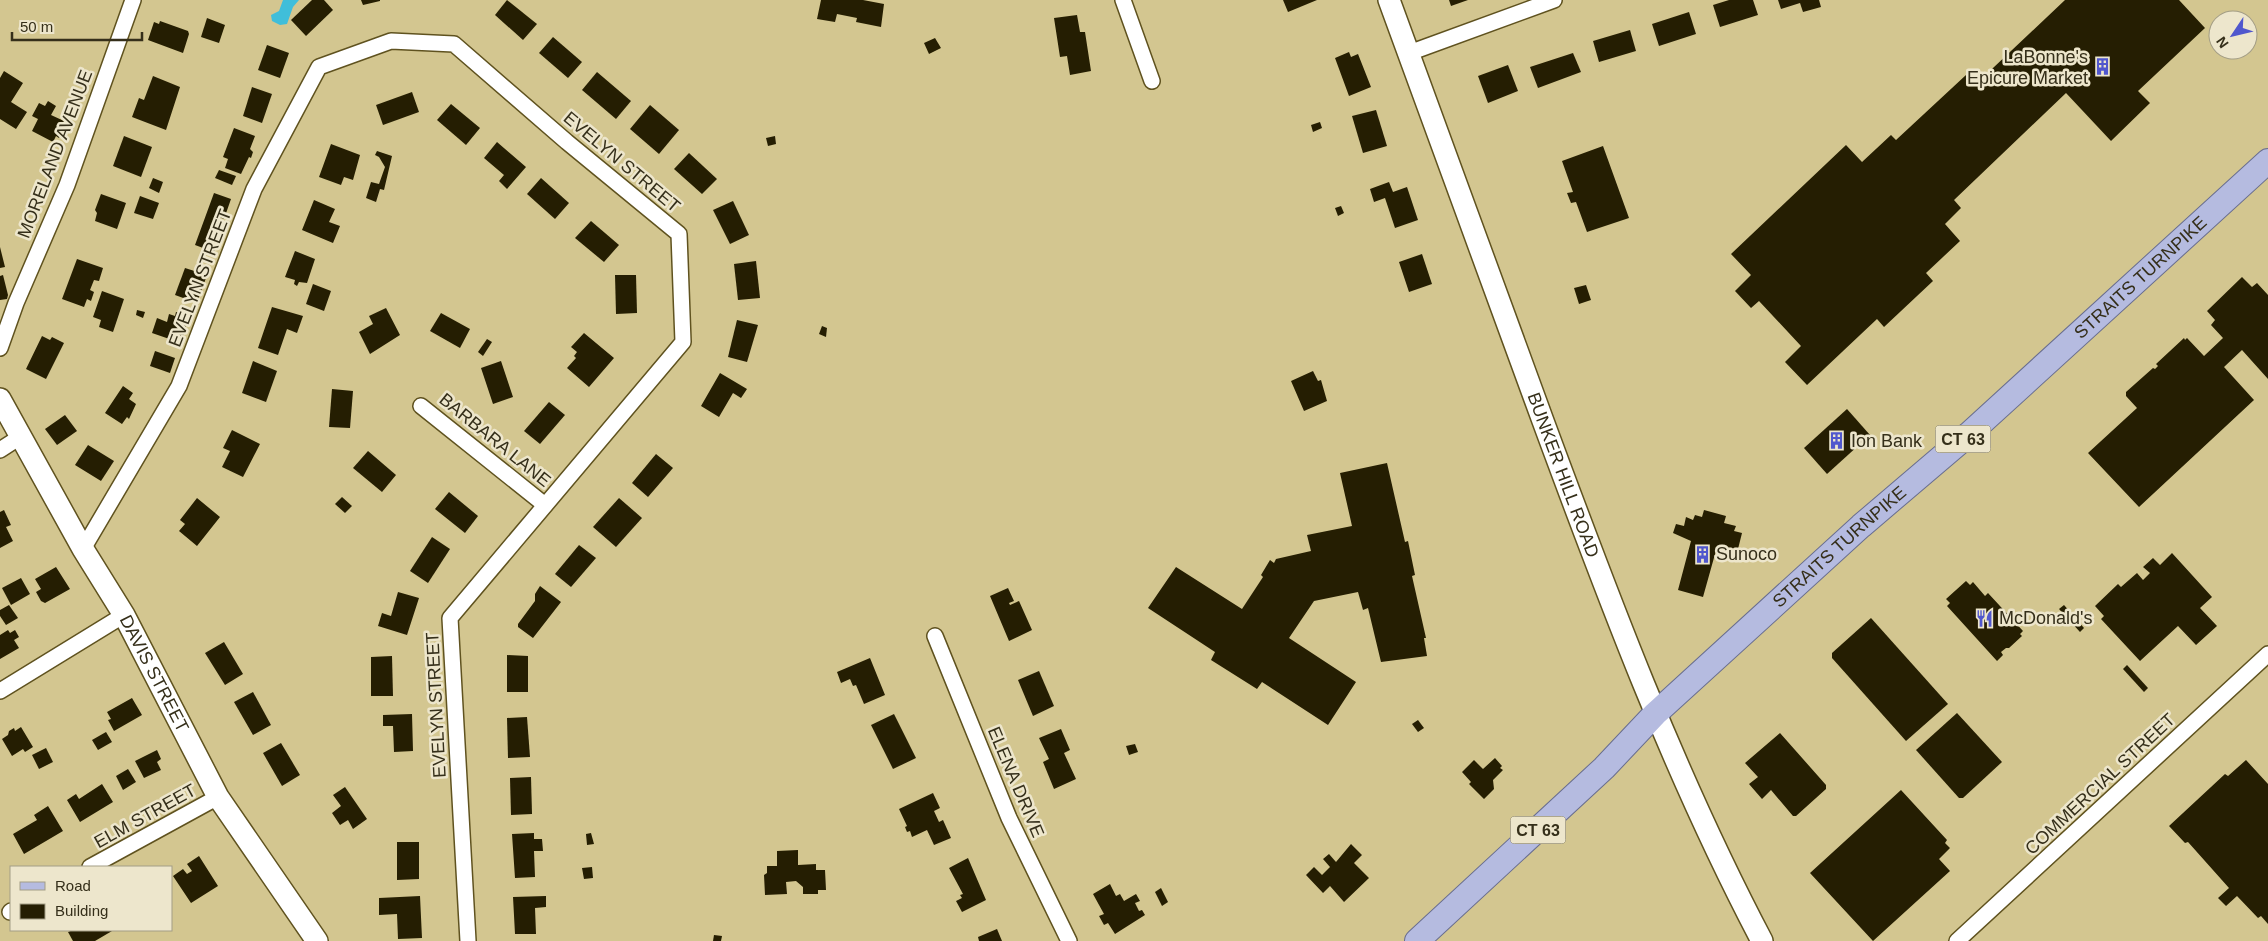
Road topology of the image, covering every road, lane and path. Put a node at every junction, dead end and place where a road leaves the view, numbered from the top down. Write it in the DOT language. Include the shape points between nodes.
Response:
graph roads {
  1 [pos="133,0"];
  2 [pos="1123,0"];
  3 [pos="1389,0"];
  4 [pos="1554,0"];
  5 [pos="1408,53"];
  6 [pos="1152,81"];
  7 [pos="2268,161"];
  8 [pos="0,348"];
  9 [pos="0,400"];
  10 [pos="421,406"];
  11 [pos="20,437"];
  12 [pos="0,450"];
  13 [pos="545,505"];
  14 [pos="83,549"];
  15 [pos="124,615"];
  16 [pos="935,636"];
  17 [pos="2268,654"];
  18 [pos="0,691"];
  19 [pos="1656,714"];
  20 [pos="218,797"];
  21 [pos="92,866"];
  22 [pos="317,941"];
  23 [pos="468,941"];
  24 [pos="1069,941"];
  25 [pos="1417,941"];
  26 [pos="1762,941"];
  27 [pos="1957,941"];
  1 -- 8 [label="street, MORELAND AVENUE" via="68,185 16,303"];
  2 -- 6 [label="street"];
  3 -- 5 [label="main road, BUNKER HILL ROAD"];
  4 -- 5 [label="street"];
  5 -- 19 [label="main road, BUNKER HILL ROAD" via="1587,540"];
  7 -- 19 [label="main road, STRAITS TURNPIKE / CT 63"];
  9 -- 11 [label="main road, DAVIS STREET"];
  10 -- 13 [label="street, BARBARA LANE"];
  11 -- 12 [label="street"];
  11 -- 14 [label="main road, DAVIS STREET"];
  13 -- 14 [label="street, EVELYN STREET" via="683,342 679,234 454,44 391,41 318,67 254,189 178,386"];
  13 -- 23 [label="street, EVELYN STREET" via="450,618"];
  14 -- 15 [label="main road, DAVIS STREET"];
  15 -- 18 [label="street"];
  15 -- 20 [label="main road, DAVIS STREET"];
  16 -- 24 [label="street, ELENA DRIVE" via="1009,818"];
  17 -- 27 [label="street, COMMERCIAL STREET"];
  19 -- 25 [label="main road, STRAITS TURNPIKE / CT 63" via="1604,768"];
  19 -- 26 [label="main road, BUNKER HILL ROAD" via="1705,827"];
  20 -- 21 [label="street, ELM STREET"];
  20 -- 22 [label="main road, DAVIS STREET"];
}
